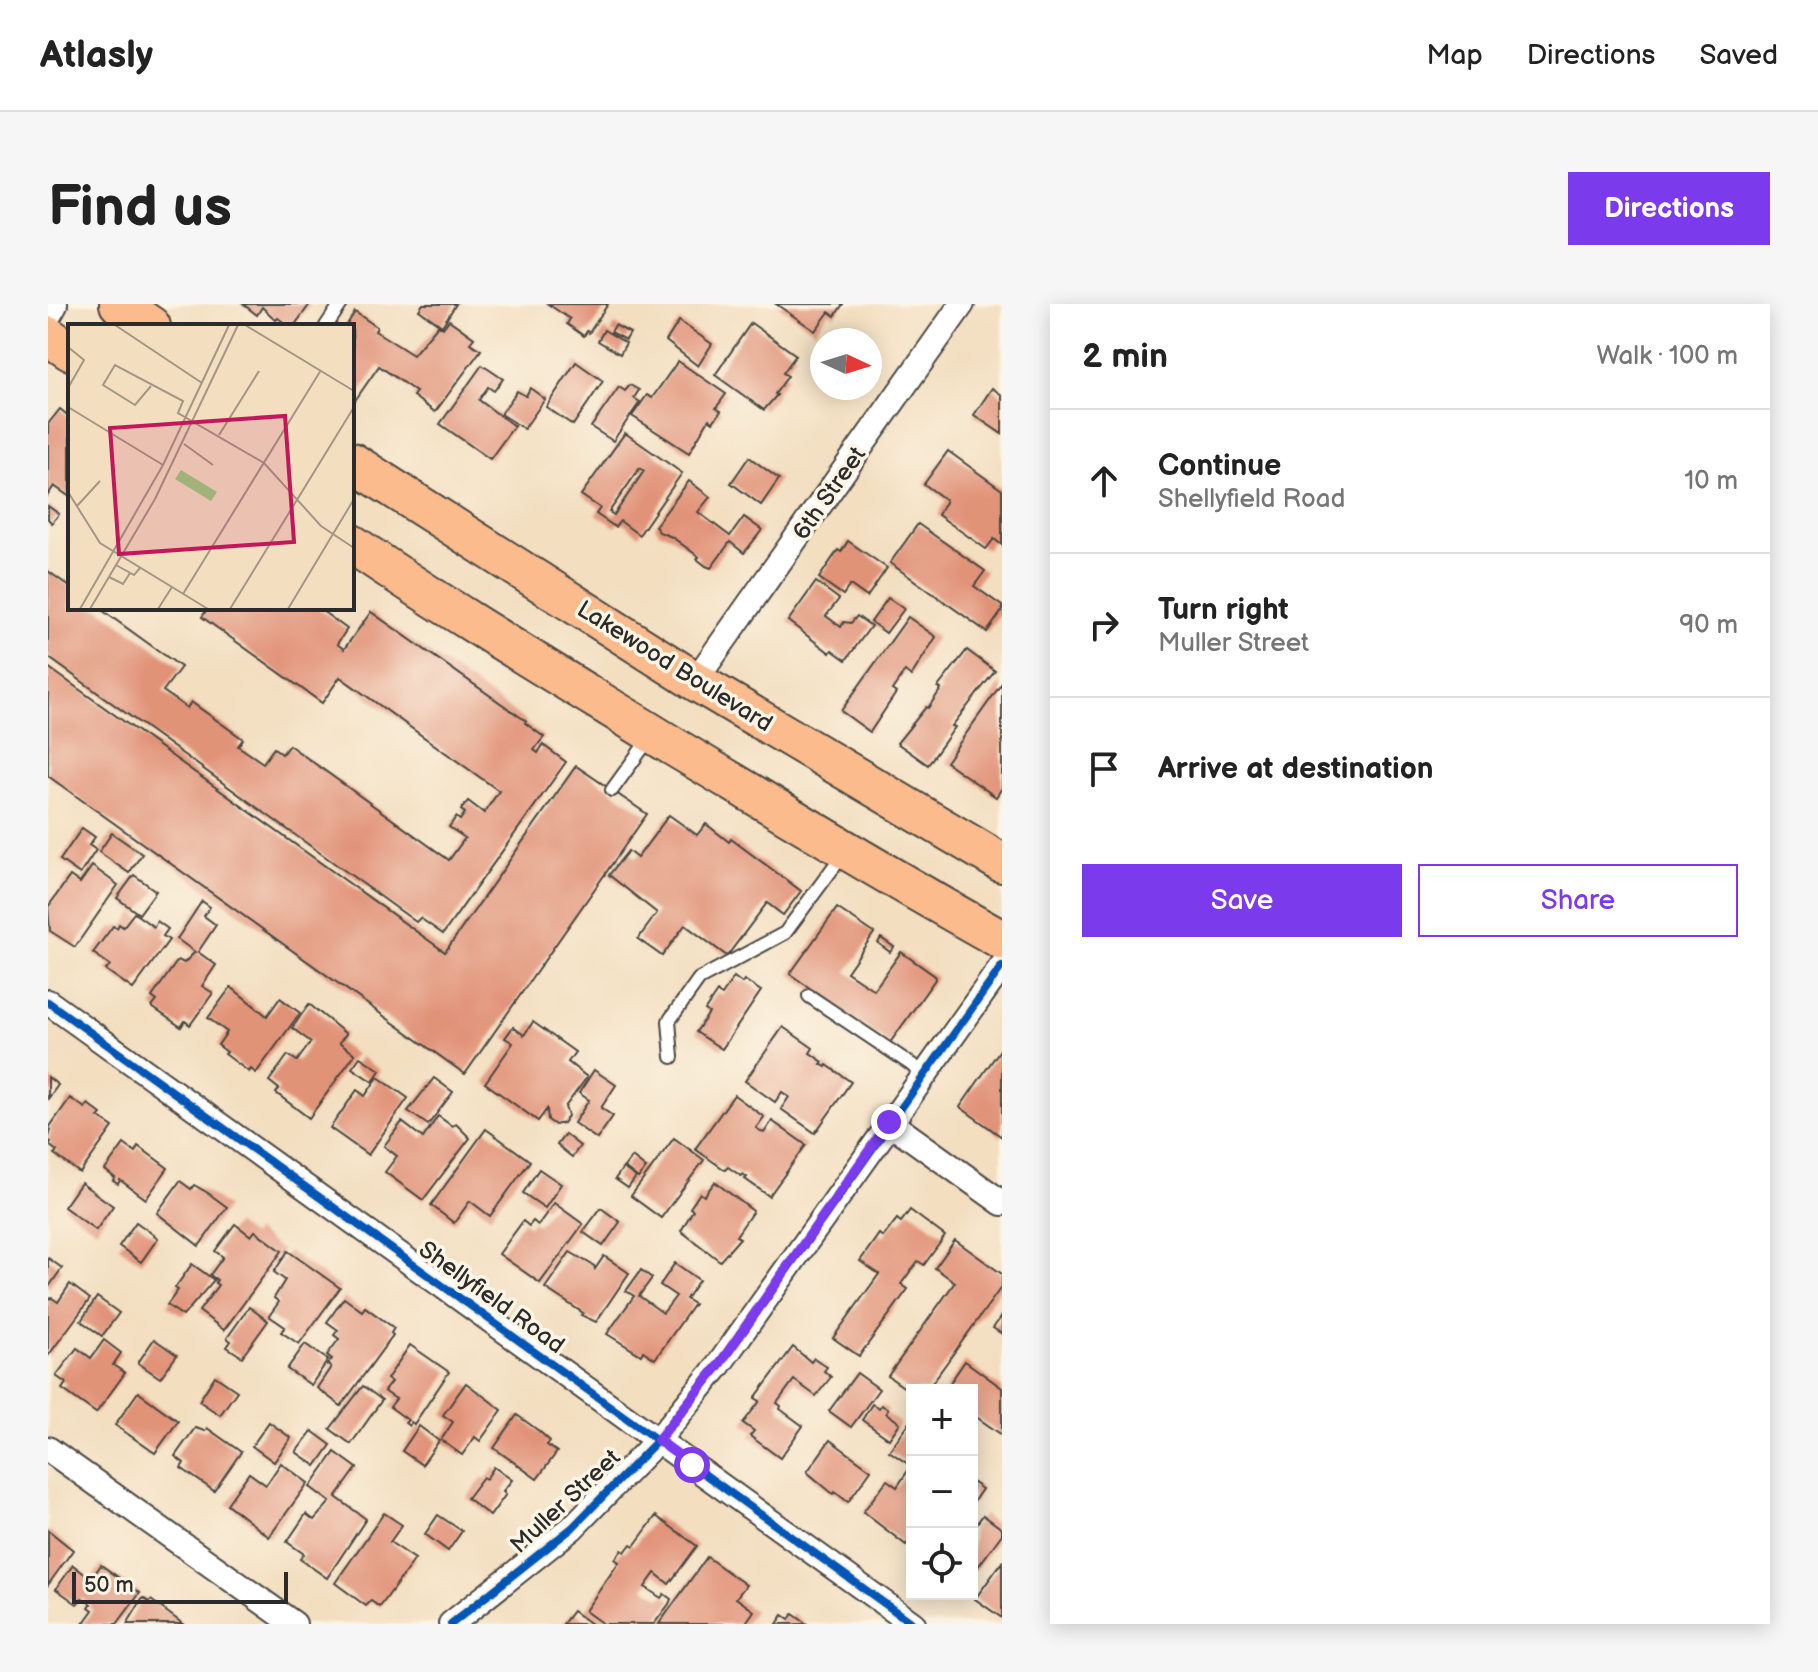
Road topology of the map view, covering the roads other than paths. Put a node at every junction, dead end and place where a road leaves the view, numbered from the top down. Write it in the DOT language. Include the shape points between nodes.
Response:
graph roads {
  1 [pos="52,304"];
  2 [pos="119,304"];
  3 [pos="341,304"];
  4 [pos="962,304"];
  5 [pos="48,311"];
  6 [pos="148,324"];
  7 [pos="327,324"];
  8 [pos="48,336"];
  9 [pos="68,350"];
  10 [pos="354,463"];
  11 [pos="354,545"];
  12 [pos="695,681"];
  13 [pos="653,733"];
  14 [pos="612,790"];
  15 [pos="845,851"];
  16 [pos="1002,863"];
  17 [pos="1002,940"];
  18 [pos="1002,966"];
  19 [pos="809,996"];
  20 [pos="48,1002"];
  21 [pos="672,1057"];
  22 [pos="924,1073"];
  23 [pos="889,1122"];
  24 [pos="1002,1203"];
  25 [pos="658,1440"];
  26 [pos="48,1449"];
  27 [pos="294,1624"];
  28 [pos="451,1624"];
  29 [pos="913,1624"];
  1 -- 5 [label="street"];
  2 -- 6 [label="main road"];
  3 -- 7 [label="lane"];
  4 -- 12 [label="street, 6th Street"];
  8 -- 9 [label="main road"];
  10 -- 12 [label="main road, Lakewood Boulevard"];
  11 -- 13 [label="main road" via="443,606"];
  12 -- 16 [label="main road, Lakewood Boulevard"];
  13 -- 14 [label="lane"];
  13 -- 15 [label="main road"];
  15 -- 17 [label="main road"];
  15 -- 21 [label="lane" via="785,933 699,979 669,1021"];
  18 -- 22 [label="street, Muller Street"];
  19 -- 22 [label="lane"];
  20 -- 25 [label="street, Shellyfield Road"];
  22 -- 23 [label="street, Muller Street"];
  23 -- 24 [label="street"];
  23 -- 25 [label="street, Muller Street" via="718,1366"];
  25 -- 28 [label="street, Muller Street" via="572,1528"];
  25 -- 29 [label="street, Shellyfield Road"];
  26 -- 27 [label="street"];
}
